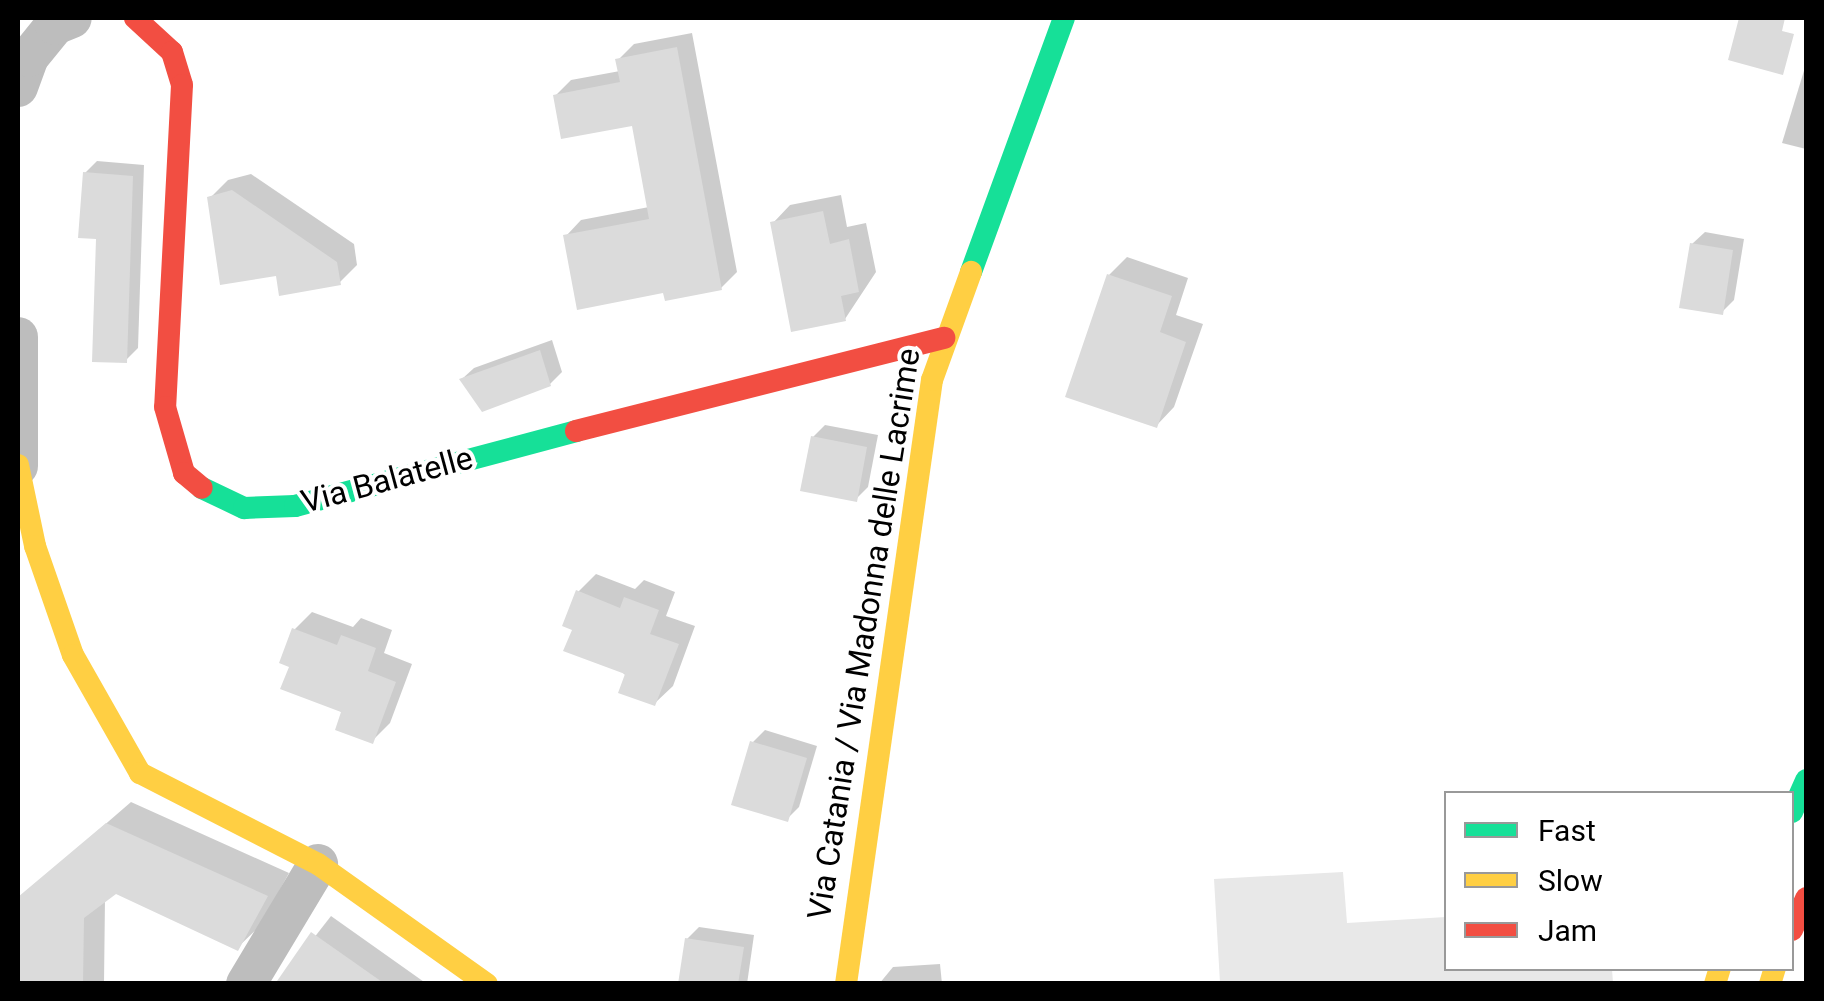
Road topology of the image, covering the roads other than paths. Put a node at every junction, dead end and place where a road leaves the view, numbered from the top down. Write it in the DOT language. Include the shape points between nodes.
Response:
graph roads {
  1 [pos="72,18"];
  2 [pos="135,18"];
  3 [pos="1064,18"];
  4 [pos="18,87"];
  5 [pos="18,338"];
  6 [pos="944,338"];
  7 [pos="18,465"];
  8 [pos="18,575"];
  9 [pos="73,655"];
  10 [pos="1806,780"];
  11 [pos="1794,807"];
  12 [pos="318,864"];
  13 [pos="1806,898"];
  14 [pos="1794,925"];
  15 [pos="246,984"];
  16 [pos="487,984"];
  17 [pos="846,984"];
  1 -- 4 [label="street" via="55,25 29,57"];
  2 -- 6 [label="main road, Via Balatelle" via="172,52 182,85 165,407 184,473 209,494 244,508 295,506 888,347"];
  3 -- 6 [label="main road, Via Catania / Via Madonna delle Lacrime"];
  5 -- 7 [label="street"];
  6 -- 17 [label="main road, Via Catania / Via Madonna delle Lacrime" via="885,675"];
  7 -- 9 [label="main road" via="34,546"];
  8 -- 9 [label="main road"];
  9 -- 12 [label="main road" via="140,773"];
  10 -- 11 [label="main road"];
  12 -- 15 [label="street"];
  12 -- 16 [label="main road"];
  13 -- 14 [label="main road"];
}
